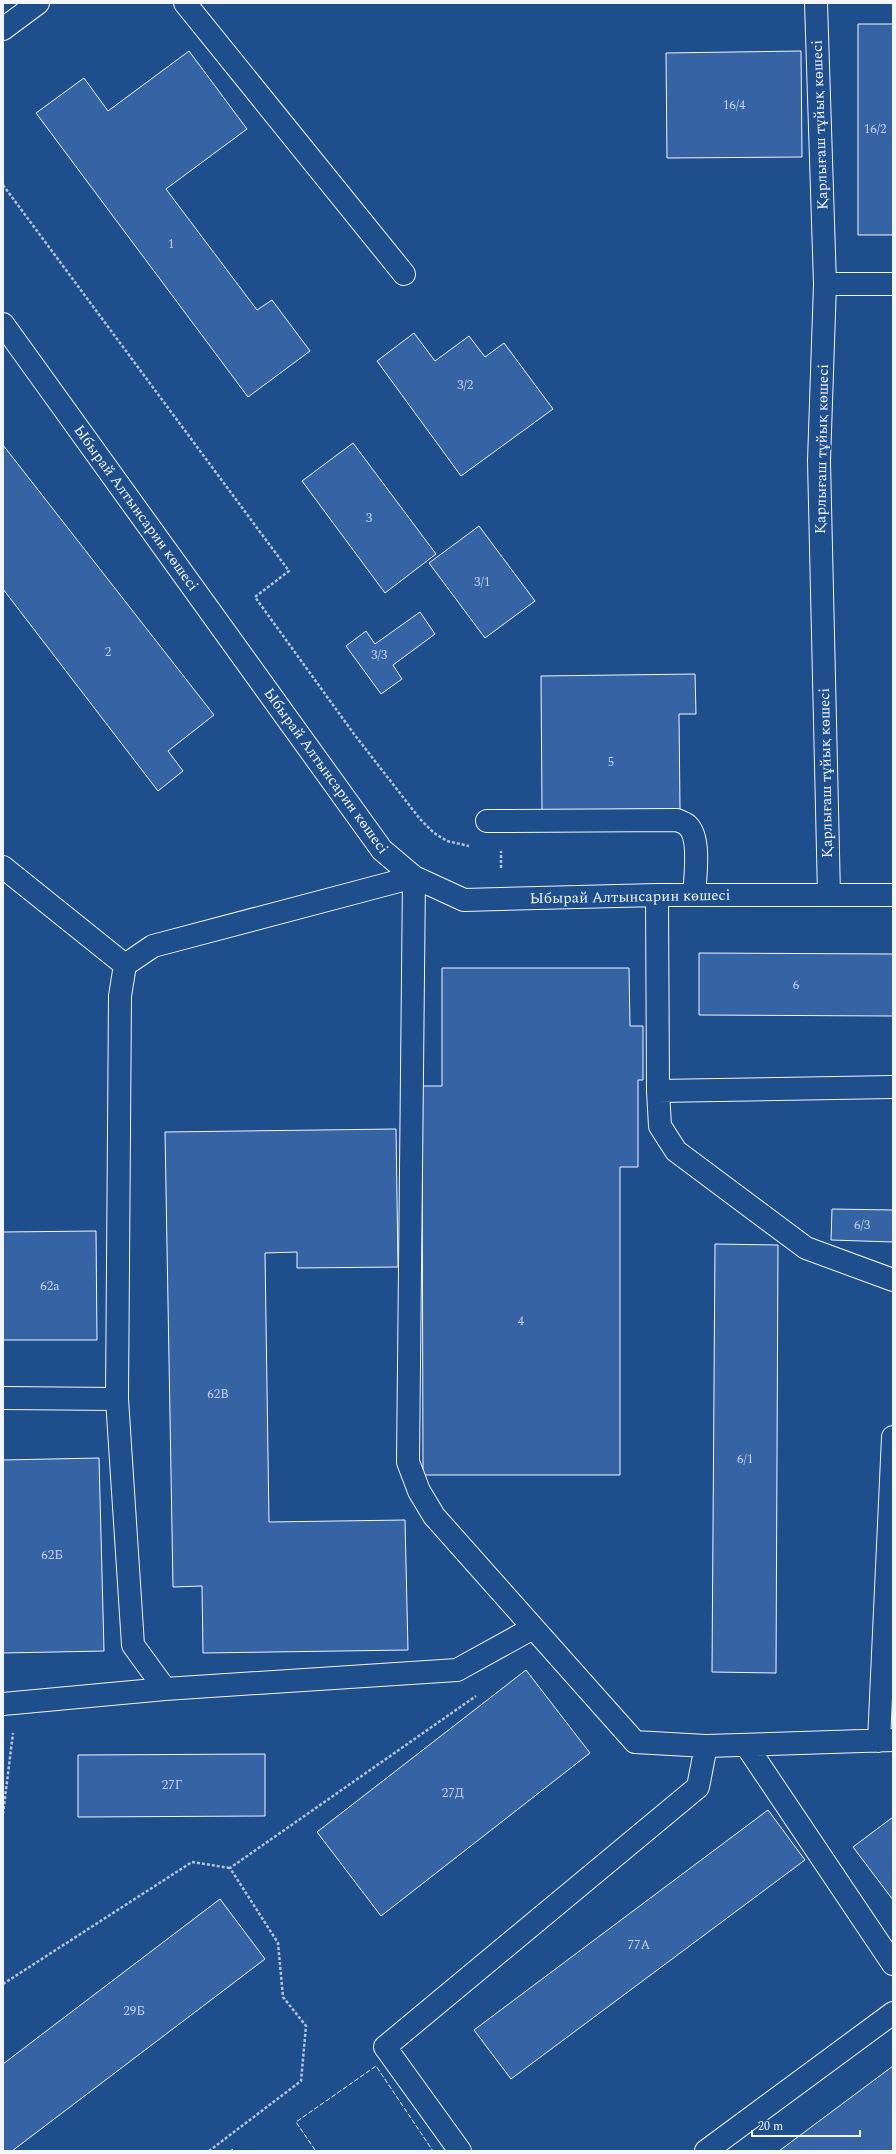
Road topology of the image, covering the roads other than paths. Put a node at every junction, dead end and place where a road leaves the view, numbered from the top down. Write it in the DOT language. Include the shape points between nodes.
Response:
graph roads {
  1 [pos="38,3"];
  2 [pos="185,3"];
  3 [pos="816,3"];
  4 [pos="3,29"];
  5 [pos="404,274"];
  6 [pos="825,284"];
  7 [pos="893,284"];
  8 [pos="7,339"];
  9 [pos="487,821"];
  10 [pos="3,867"];
  11 [pos="414,877"];
  12 [pos="658,895"];
  13 [pos="694,895"];
  14 [pos="829,895"];
  15 [pos="893,895"];
  16 [pos="125,965"];
  17 [pos="893,1087"];
  18 [pos="658,1091"];
  19 [pos="893,1280"];
  20 [pos="3,1398"];
  21 [pos="117,1399"];
  22 [pos="893,1437"];
  23 [pos="533,1628"];
  24 [pos="165,1689"];
  25 [pos="10,1703"];
  26 [pos="886,1740"];
  27 [pos="746,1745"];
  28 [pos="706,1746"];
  29 [pos="893,1964"];
  30 [pos="893,2013"];
  31 [pos="460,2151"];
  32 [pos="706,2151"];
  1 -- 4 [label="street"];
  2 -- 5 [label="street"];
  3 -- 6 [label="street, Қарлығаш тұйық көшесі"];
  6 -- 7 [label="street"];
  6 -- 14 [label="street, Қарлығаш тұйық көшесі" via="819,461"];
  8 -- 11 [label="street, Ыбырай Алтынсарин көшесі" via="382,850"];
  9 -- 13 [label="street" via="677,820 689,826 694,835"];
  10 -- 16 [label="street"];
  11 -- 12 [label="street, Ыбырай Алтынсарин көшесі" via="464,900"];
  11 -- 16 [label="street" via="153,946"];
  11 -- 23 [label="street" via="408,1462 419,1491 434,1516"];
  12 -- 13 [label="street, Ыбырай Алтынсарин көшесі"];
  12 -- 18 [label="street"];
  13 -- 14 [label="street, Ыбырай Алтынсарин көшесі"];
  14 -- 15 [label="street, Ыбырай Алтынсарин көшесі"];
  16 -- 21 [label="street" via="120,996"];
  17 -- 18 [label="street"];
  18 -- 19 [label="street" via="660,1126 676,1151 806,1248"];
  20 -- 21 [label="street"];
  21 -- 24 [label="street" via="132,1645"];
  22 -- 26 [label="street"];
  23 -- 24 [label="street" via="457,1670"];
  23 -- 28 [label="street" via="635,1742"];
  24 -- 25 [label="street"];
  26 -- 27 [label="street"];
  27 -- 28 [label="street"];
  27 -- 29 [label="street"];
  28 -- 31 [label="street" via="698,1787 385,2047"];
  30 -- 32 [label="street"];
}
